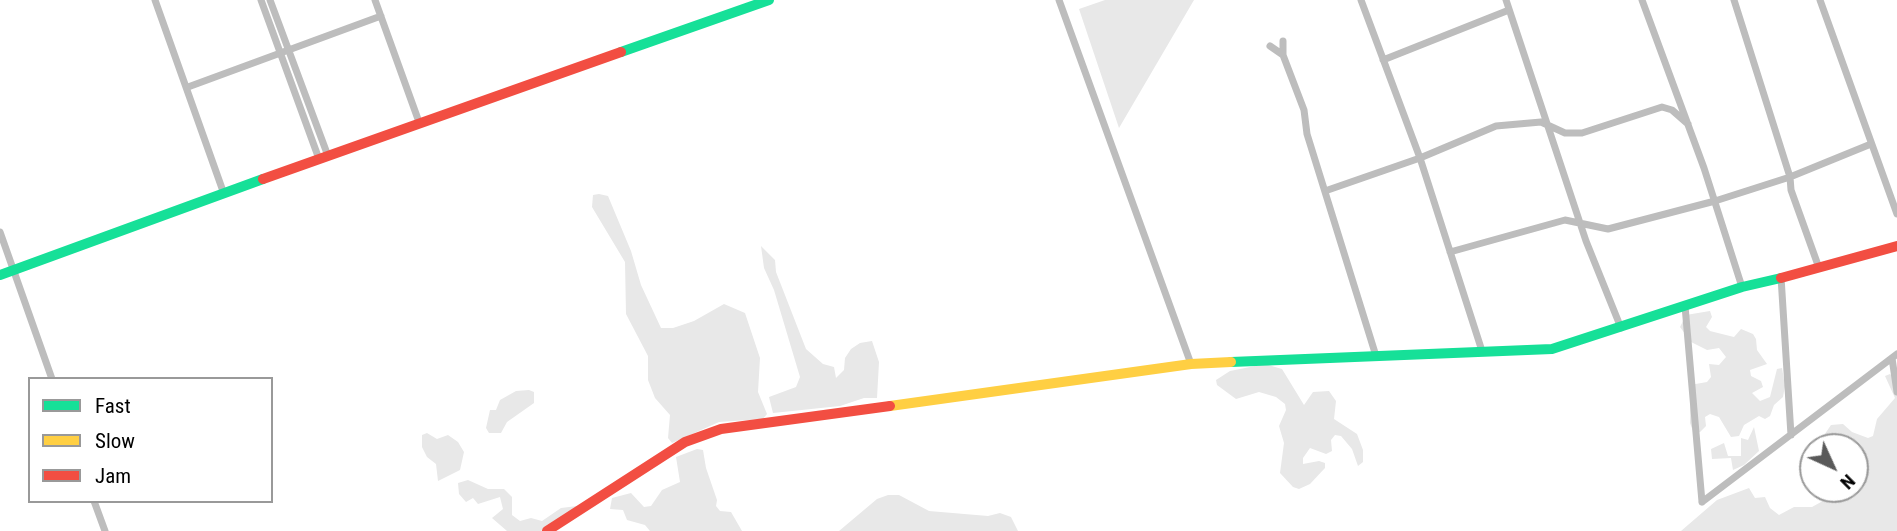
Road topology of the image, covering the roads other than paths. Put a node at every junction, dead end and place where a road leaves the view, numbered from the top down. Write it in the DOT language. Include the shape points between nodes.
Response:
graph roads {
  1 [pos="155,0"];
  2 [pos="261,0"];
  3 [pos="270,0"];
  4 [pos="375,0"];
  5 [pos="769,0"];
  6 [pos="1059,0"];
  7 [pos="1361,0"];
  8 [pos="1506,0"];
  9 [pos="1642,0"];
  10 [pos="1734,0"];
  11 [pos="1820,0"];
  12 [pos="1509,10"];
  13 [pos="381,16"];
  14 [pos="1283,41"];
  15 [pos="1270,46"];
  16 [pos="284,52"];
  17 [pos="1283,55"];
  18 [pos="1383,60"];
  19 [pos="188,88"];
  20 [pos="419,122"];
  21 [pos="1688,124"];
  22 [pos="1549,127"];
  23 [pos="1871,144"];
  24 [pos="324,158"];
  25 [pos="1420,158"];
  26 [pos="1790,177"];
  27 [pos="1325,191"];
  28 [pos="224,194"];
  29 [pos="1715,201"];
  30 [pos="1897,214"];
  31 [pos="1583,225"];
  32 [pos="0,232"];
  33 [pos="1897,246"];
  34 [pos="1450,251"];
  35 [pos="1819,268"];
  36 [pos="15,269"];
  37 [pos="0,275"];
  38 [pos="1781,277"];
  39 [pos="1742,287"];
  40 [pos="1685,306"];
  41 [pos="1621,328"];
  42 [pos="1482,351"];
  43 [pos="1376,356"];
  44 [pos="1895,356"];
  45 [pos="1191,364"];
  46 [pos="51,377"];
  47 [pos="1897,392"];
  48 [pos="1791,435"];
  49 [pos="95,503"];
  50 [pos="105,531"];
  51 [pos="547,531"];
  1 -- 19 [label="street"];
  2 -- 16 [label="street"];
  3 -- 16 [label="street"];
  4 -- 13 [label="street"];
  5 -- 20 [label="street"];
  6 -- 45 [label="street"];
  7 -- 18 [label="street"];
  8 -- 12 [label="street"];
  9 -- 21 [label="street"];
  10 -- 26 [label="street"];
  11 -- 23 [label="street"];
  12 -- 18 [label="street"];
  12 -- 22 [label="street"];
  13 -- 16 [label="street"];
  13 -- 20 [label="street"];
  14 -- 17 [label="street"];
  15 -- 17 [label="street"];
  16 -- 19 [label="street"];
  16 -- 24 [label="street"];
  17 -- 27 [label="street" via="1304,110"];
  18 -- 25 [label="street"];
  19 -- 28 [label="street"];
  20 -- 24 [label="street"];
  21 -- 22 [label="street" via="1662,107 1582,133"];
  21 -- 29 [label="street"];
  22 -- 25 [label="street" via="1541,122 1496,126"];
  22 -- 31 [label="street"];
  23 -- 26 [label="street"];
  23 -- 30 [label="street"];
  24 -- 28 [label="street"];
  25 -- 27 [label="street"];
  25 -- 34 [label="street"];
  26 -- 29 [label="street"];
  26 -- 35 [label="street"];
  27 -- 43 [label="street"];
  28 -- 36 [label="street"];
  29 -- 31 [label="street" via="1608,229"];
  29 -- 39 [label="street"];
  31 -- 34 [label="street" via="1553,222"];
  31 -- 41 [label="street"];
  32 -- 36 [label="street"];
  33 -- 35 [label="street"];
  34 -- 42 [label="street"];
  35 -- 38 [label="street"];
  36 -- 37 [label="street"];
  36 -- 46 [label="street"];
  38 -- 39 [label="street"];
  38 -- 48 [label="street"];
  39 -- 40 [label="street"];
  40 -- 41 [label="street"];
  40 -- 48 [label="street" via="1702,502"];
  41 -- 42 [label="street" via="1552,349"];
  42 -- 43 [label="street"];
  43 -- 45 [label="street"];
  44 -- 47 [label="street"];
  44 -- 48 [label="street"];
  45 -- 51 [label="street" via="721,429 685,442"];
  49 -- 50 [label="street"];
}
